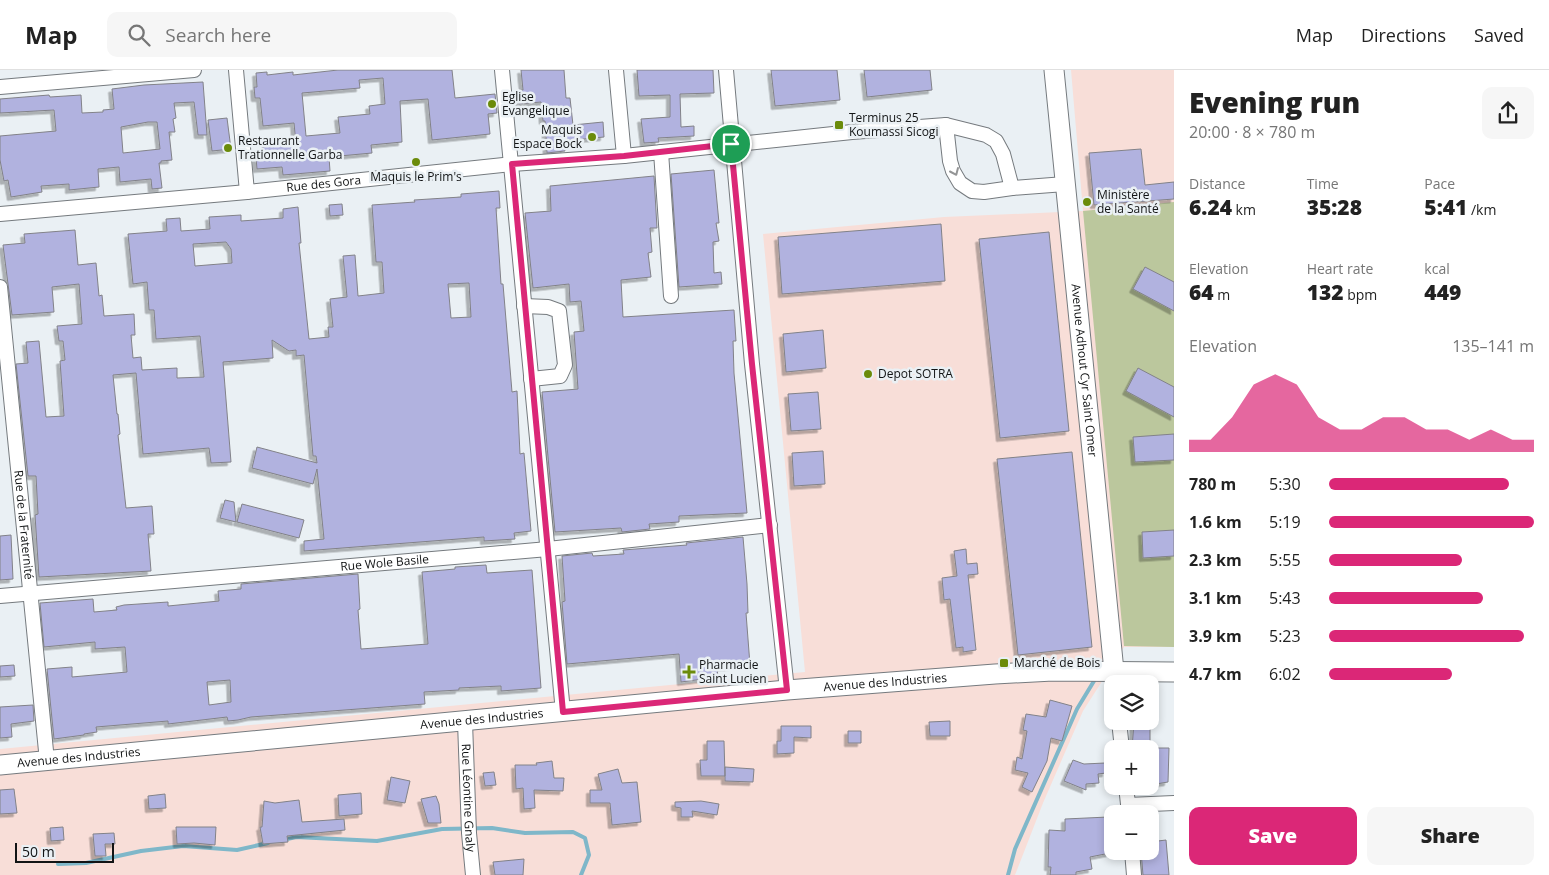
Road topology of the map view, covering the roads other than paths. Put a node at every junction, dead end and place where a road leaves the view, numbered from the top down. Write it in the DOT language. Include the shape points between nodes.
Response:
graph roads {
  1 [pos="194,70"];
  2 [pos="236,70"];
  3 [pos="502,70"];
  4 [pos="616,70"];
  5 [pos="726,70"];
  6 [pos="1054,70"];
  7 [pos="0,87"];
  8 [pos="946,125"];
  9 [pos="731,144"];
  10 [pos="661,152"];
  11 [pos="624,156"];
  12 [pos="512,164"];
  13 [pos="1065,184"];
  14 [pos="1012,188"];
  15 [pos="248,192"];
  16 [pos="0,214"];
  17 [pos="0,287"];
  18 [pos="671,296"];
  19 [pos="524,306"];
  20 [pos="531,380"];
  21 [pos="770,524"];
  22 [pos="548,549"];
  23 [pos="30,593"];
  24 [pos="0,596"];
  25 [pos="1174,672"];
  26 [pos="1115,675"];
  27 [pos="1144,675"];
  28 [pos="1104,678"];
  29 [pos="787,690"];
  30 [pos="563,712"];
  31 [pos="466,722"];
  32 [pos="47,761"];
  33 [pos="0,765"];
  34 [pos="1174,803"];
  35 [pos="1159,805"];
  36 [pos="1133,860"];
  37 [pos="473,875"];
  38 [pos="1134,875"];
  1 -- 7 [label="street"];
  2 -- 15 [label="street"];
  3 -- 12 [label="street"];
  4 -- 11 [label="street"];
  5 -- 9 [label="street"];
  6 -- 13 [label="street, Avenue Adhout Cyr Saint Omer"];
  8 -- 9 [label="street, Rue des Gora"];
  8 -- 14 [label="street, Rue des Gora" via="986,135 996,141"];
  8 -- 14 [label="street, one-way" via="950,161 960,183 972,191"];
  9 -- 10 [label="street, Rue des Gora"];
  9 -- 21 [label="street"];
  10 -- 11 [label="street, Rue des Gora"];
  10 -- 18 [label="street"];
  11 -- 12 [label="street, Rue des Gora"];
  12 -- 15 [label="street, Rue des Gora"];
  12 -- 19 [label="street"];
  13 -- 14 [label="street"];
  13 -- 26 [label="street, Avenue Adhout Cyr Saint Omer"];
  15 -- 16 [label="street, Rue des Gora"];
  17 -- 23 [label="street, Rue de la Fraternité"];
  19 -- 20 [label="street"];
  19 -- 20 [label="street" via="559,311 565,365 560,376"];
  20 -- 22 [label="street"];
  21 -- 22 [label="street, Rue Wole Basile"];
  21 -- 29 [label="street"];
  22 -- 23 [label="street, Rue Wole Basile"];
  22 -- 30 [label="street"];
  23 -- 24 [label="street, Rue Wole Basile"];
  23 -- 32 [label="street, Rue de la Fraternité"];
  25 -- 27 [label="street, Avenue des Industries"];
  28 -- 29 [label="street, Avenue des Industries" via="996,674"];
  29 -- 30 [label="street, Avenue des Industries"];
  30 -- 31 [label="street, Avenue des Industries"];
  31 -- 32 [label="street, Avenue des Industries"];
  31 -- 37 [label="street, Rue Léontine Gnaly"];
  32 -- 33 [label="street, Avenue des Industries"];
  34 -- 35 [label="street"];
  36 -- 38 [label="street"];
}
